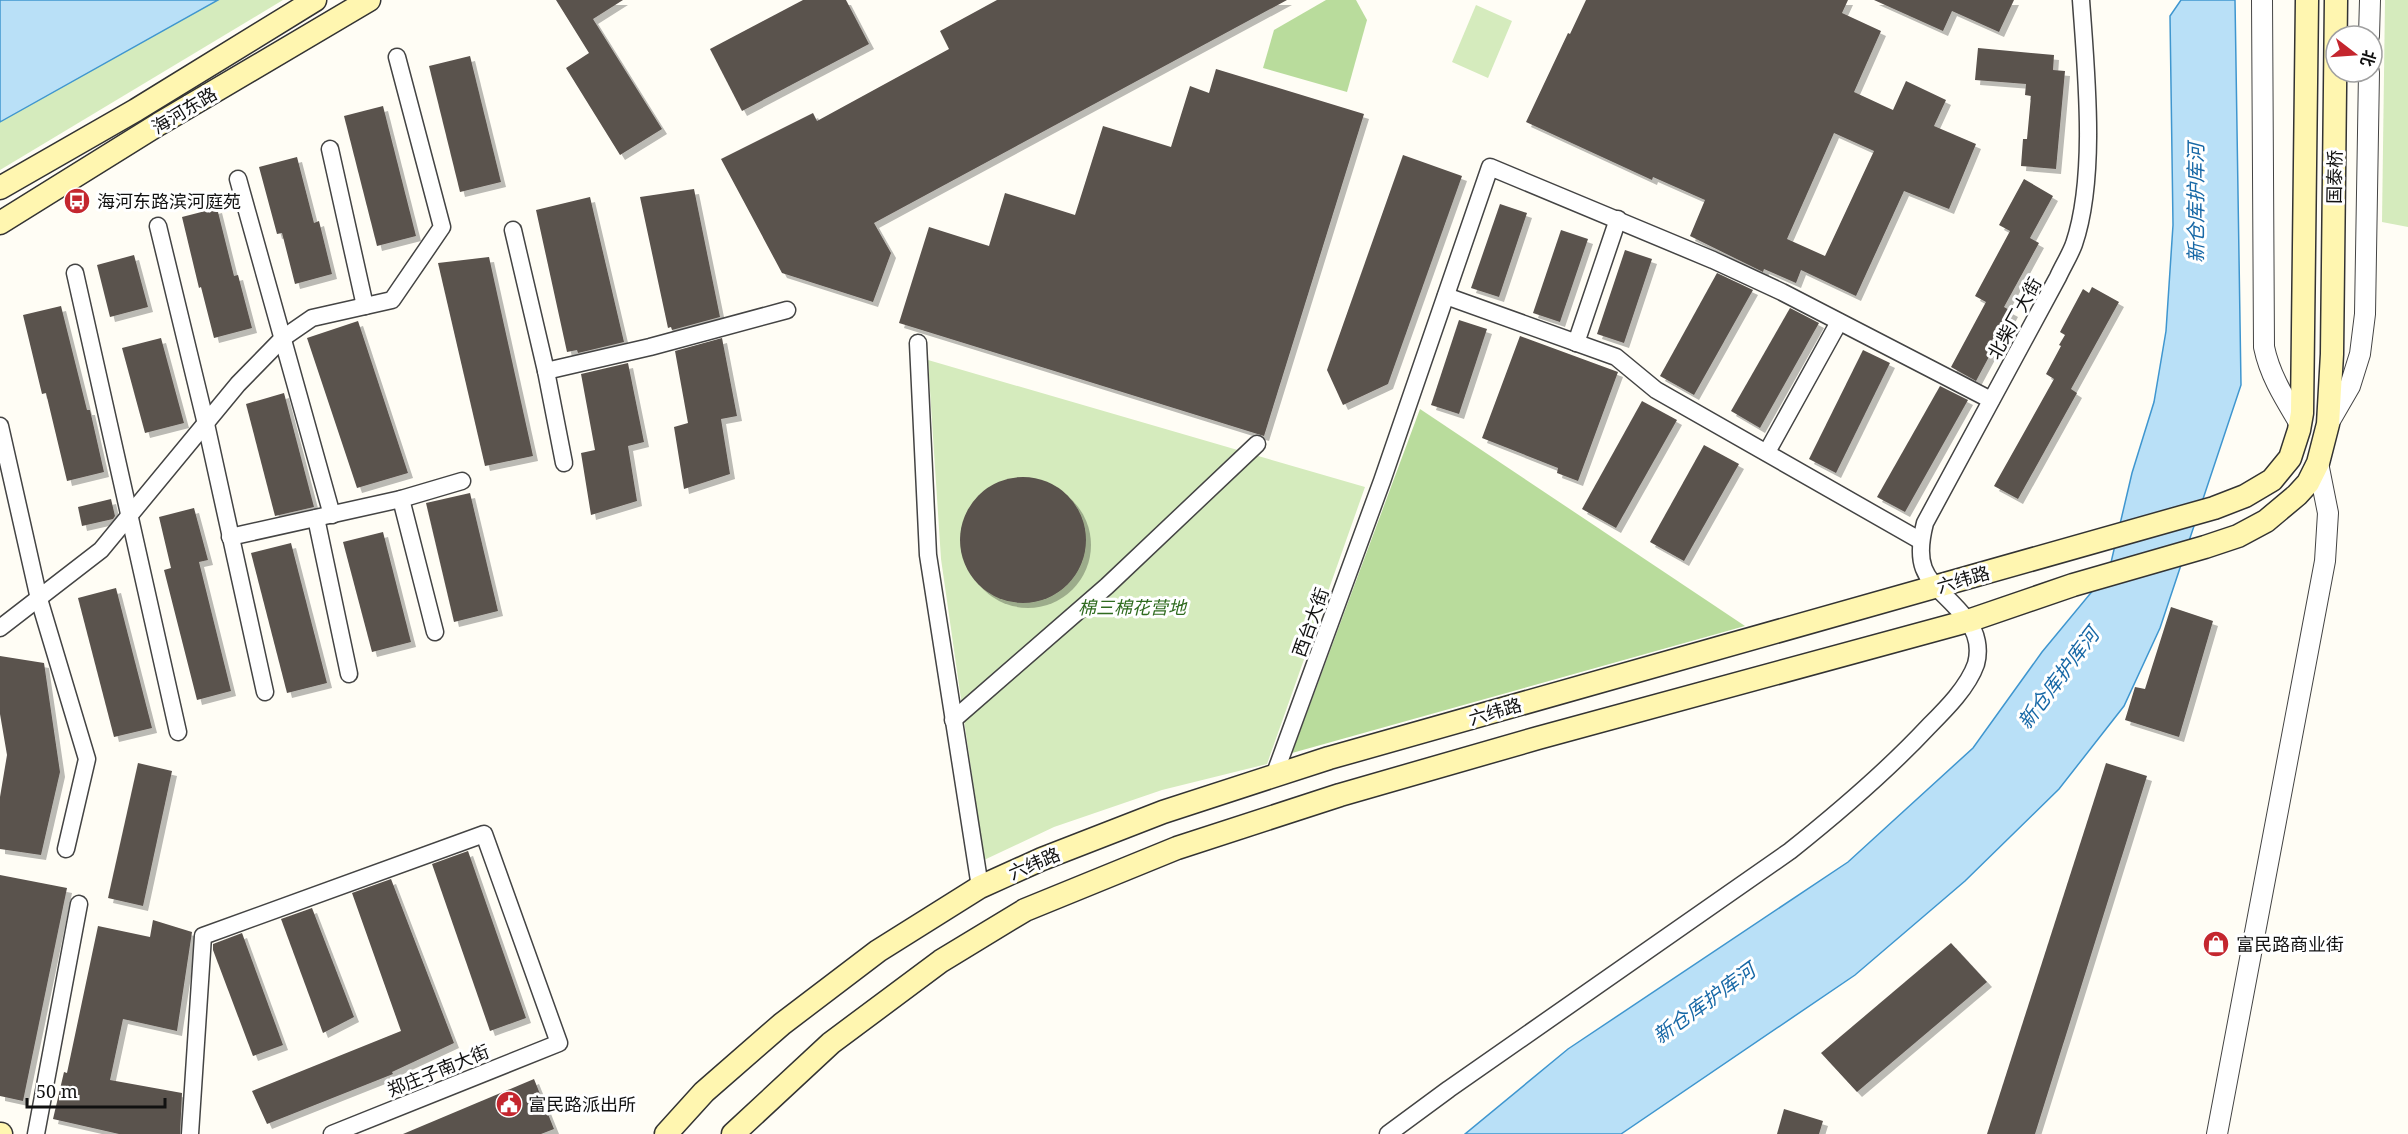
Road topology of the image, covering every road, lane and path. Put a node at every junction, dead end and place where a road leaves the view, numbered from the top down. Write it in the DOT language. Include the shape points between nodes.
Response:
graph roads {
  1 [pos="315,0"];
  2 [pos="369,0"];
  3 [pos="2081,0"];
  4 [pos="2262,0"];
  5 [pos="2307,0"];
  6 [pos="2336,0"];
  7 [pos="2370,0"];
  8 [pos="2369,24"];
  9 [pos="398,57"];
  10 [pos="2369,84"];
  11 [pos="330,149"];
  12 [pos="238,179"];
  13 [pos="0,188"];
  14 [pos="1618,219"];
  15 [pos="0,223"];
  16 [pos="158,226"];
  17 [pos="513,230"];
  18 [pos="75,273"];
  19 [pos="1446,296"];
  20 [pos="365,306"];
  21 [pos="787,310"];
  22 [pos="1839,322"];
  23 [pos="283,338"];
  24 [pos="1576,343"];
  25 [pos="918,344"];
  26 [pos="2303,354"];
  27 [pos="2332,354"];
  28 [pos="546,371"];
  29 [pos="1991,400"];
  30 [pos="206,424"];
  31 [pos="2300,424"];
  32 [pos="2328,424"];
  33 [pos="0,426"];
  34 [pos="1257,444"];
  35 [pos="1767,452"];
  36 [pos="564,463"];
  37 [pos="2318,463"];
  38 [pos="462,481"];
  39 [pos="401,500"];
  40 [pos="130,515"];
  41 [pos="324,517"];
  42 [pos="230,537"];
  43 [pos="1921,541"];
  44 [pos="1934,587"];
  45 [pos="39,599"];
  46 [pos="1968,621"];
  47 [pos="0,628"];
  48 [pos="435,632"];
  49 [pos="349,674"];
  50 [pos="265,692"];
  51 [pos="953,720"];
  52 [pos="178,732"];
  53 [pos="1274,776"];
  54 [pos="66,849"];
  55 [pos="980,887"];
  56 [pos="79,904"];
  57 [pos="36,1134"];
  58 [pos="190,1134"];
  59 [pos="332,1134"];
  60 [pos="666,1134"];
  61 [pos="733,1134"];
  62 [pos="1388,1134"];
  63 [pos="2217,1134"];
  1 -- 13 [label="main road, 海河东路"];
  2 -- 15 [label="main road, 海河东路"];
  3 -- 29 [label="street, 北柴厂大街" via="2087,123 2082,208 2074,244"];
  4 -- 31 [label="street" via="2264,347 2274,380"];
  5 -- 26 [label="main road, 国泰桥"];
  6 -- 27 [label="main road, 国泰桥"];
  7 -- 8 [label="street"];
  9 -- 20 [label="street" via="442,227 392,300"];
  10 -- 32 [label="street" via="2365,314 2360,354 2350,386"];
  11 -- 20 [label="street"];
  12 -- 23 [label="street"];
  14 -- 19 [label="street, 西台大街" via="1490,167"];
  14 -- 22 [label="street"];
  14 -- 24 [label="street"];
  16 -- 30 [label="street"];
  17 -- 28 [label="street"];
  18 -- 40 [label="street"];
  19 -- 24 [label="street"];
  19 -- 53 [label="street, 西台大街"];
  20 -- 23 [label="street" via="312,318"];
  21 -- 28 [label="street" via="650,348"];
  22 -- 29 [label="street"];
  22 -- 35 [label="street"];
  23 -- 30 [label="street"];
  23 -- 41 [label="street"];
  24 -- 35 [label="street" via="1616,357 1656,390"];
  25 -- 51 [label="street" via="928,555"];
  26 -- 31 [label="main road, 六纬路"];
  27 -- 32 [label="main road, 六纬路"];
  28 -- 36 [label="street"];
  29 -- 43 [label="street, 北柴厂大街" via="1925,524"];
  30 -- 40 [label="street"];
  30 -- 42 [label="street"];
  31 -- 44 [label="main road, 六纬路" via="2290,458 2272,480 2245,496 2083,547"];
  32 -- 37 [label="main road, 六纬路"];
  33 -- 45 [label="street"];
  34 -- 51 [label="street" via="1107,586"];
  35 -- 43 [label="street"];
  37 -- 46 [label="main road, 六纬路" via="2302,489 2266,520 2238,536"];
  37 -- 63 [label="street" via="2328,513 2325,561"];
  38 -- 39 [label="street"];
  39 -- 41 [label="street"];
  39 -- 48 [label="street"];
  40 -- 45 [label="street" via="101,550"];
  40 -- 52 [label="street"];
  41 -- 42 [label="street"];
  41 -- 49 [label="street"];
  42 -- 50 [label="street"];
  43 -- 44 [label="street, 北柴厂大街" via="1923,569"];
  44 -- 46 [label="street, 北柴厂大街"];
  44 -- 53 [label="main road, 六纬路"];
  45 -- 47 [label="street"];
  45 -- 54 [label="street" via="87,759"];
  46 -- 61 [label="main road, 六纬路" via="1340,795 1177,848 1036,906 941,961 831,1043"];
  46 -- 62 [label="street" via="1978,649 1975,666 1946,708 1868,787 1790,851"];
  51 -- 55 [label="street"];
  53 -- 55 [label="main road, 六纬路" via="1163,812"];
  55 -- 60 [label="main road, 六纬路" via="878,951 782,1024 704,1092"];
  56 -- 57 [label="street"];
  58 -- 59 [label="street, 郑庄子南大街" via="203,936 484,834 560,1043"];
}
